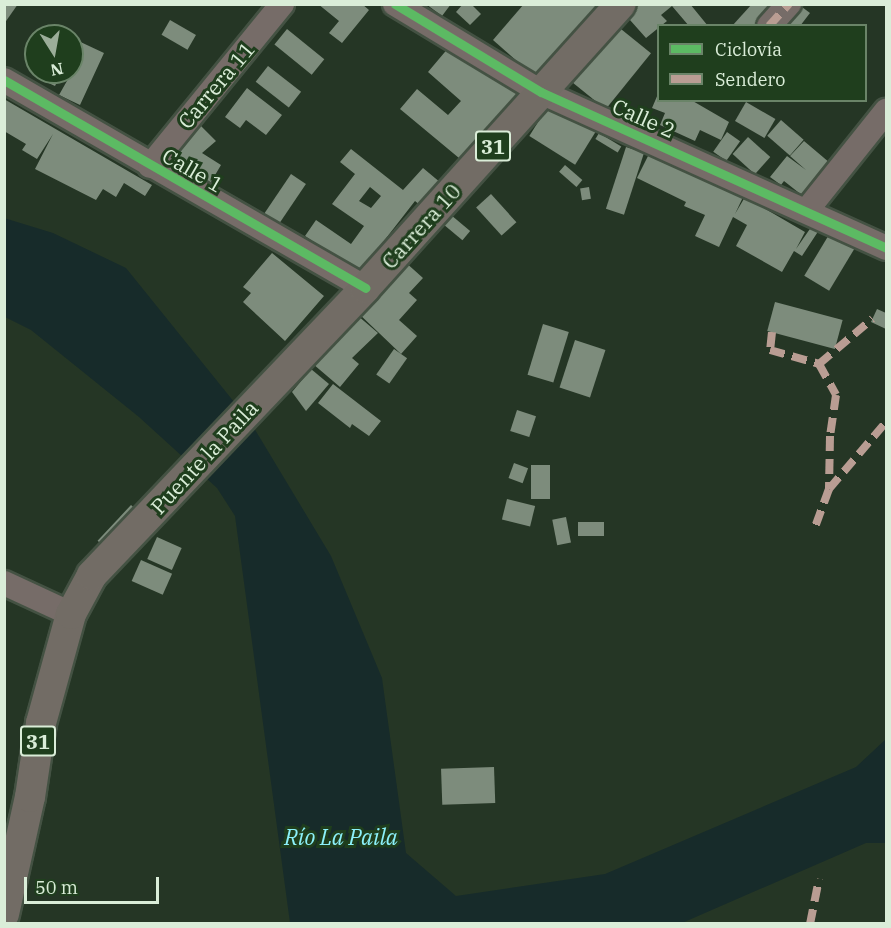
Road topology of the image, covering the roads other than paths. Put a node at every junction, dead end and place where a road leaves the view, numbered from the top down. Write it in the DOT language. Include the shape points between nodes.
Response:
graph roads {
  1 [pos="282,4"];
  2 [pos="395,4"];
  3 [pos="621,4"];
  4 [pos="789,4"];
  5 [pos="771,24"];
  6 [pos="4,80"];
  7 [pos="541,92"];
  8 [pos="886,111"];
  9 [pos="150,165"];
  10 [pos="807,210"];
  11 [pos="886,248"];
  12 [pos="365,288"];
  13 [pos="4,583"];
  14 [pos="71,614"];
  15 [pos="4,914"];
  1 -- 9 [label="street, Carrera 11"];
  2 -- 7 [label="street, Calle 2"];
  3 -- 7 [label="main road, Carrera 10 / 31"];
  4 -- 5 [label="street"];
  6 -- 9 [label="street, Calle 1"];
  7 -- 10 [label="street, Calle 2"];
  7 -- 12 [label="main road, Carrera 10 / 31"];
  8 -- 10 [label="street"];
  9 -- 12 [label="street, Calle 1"];
  10 -- 11 [label="street, Calle 2"];
  12 -- 14 [label="main road, Puente la Paila / 31" via="92,575"];
  13 -- 14 [label="street"];
  14 -- 15 [label="main road, 31" via="41,723 30,797"];
}
